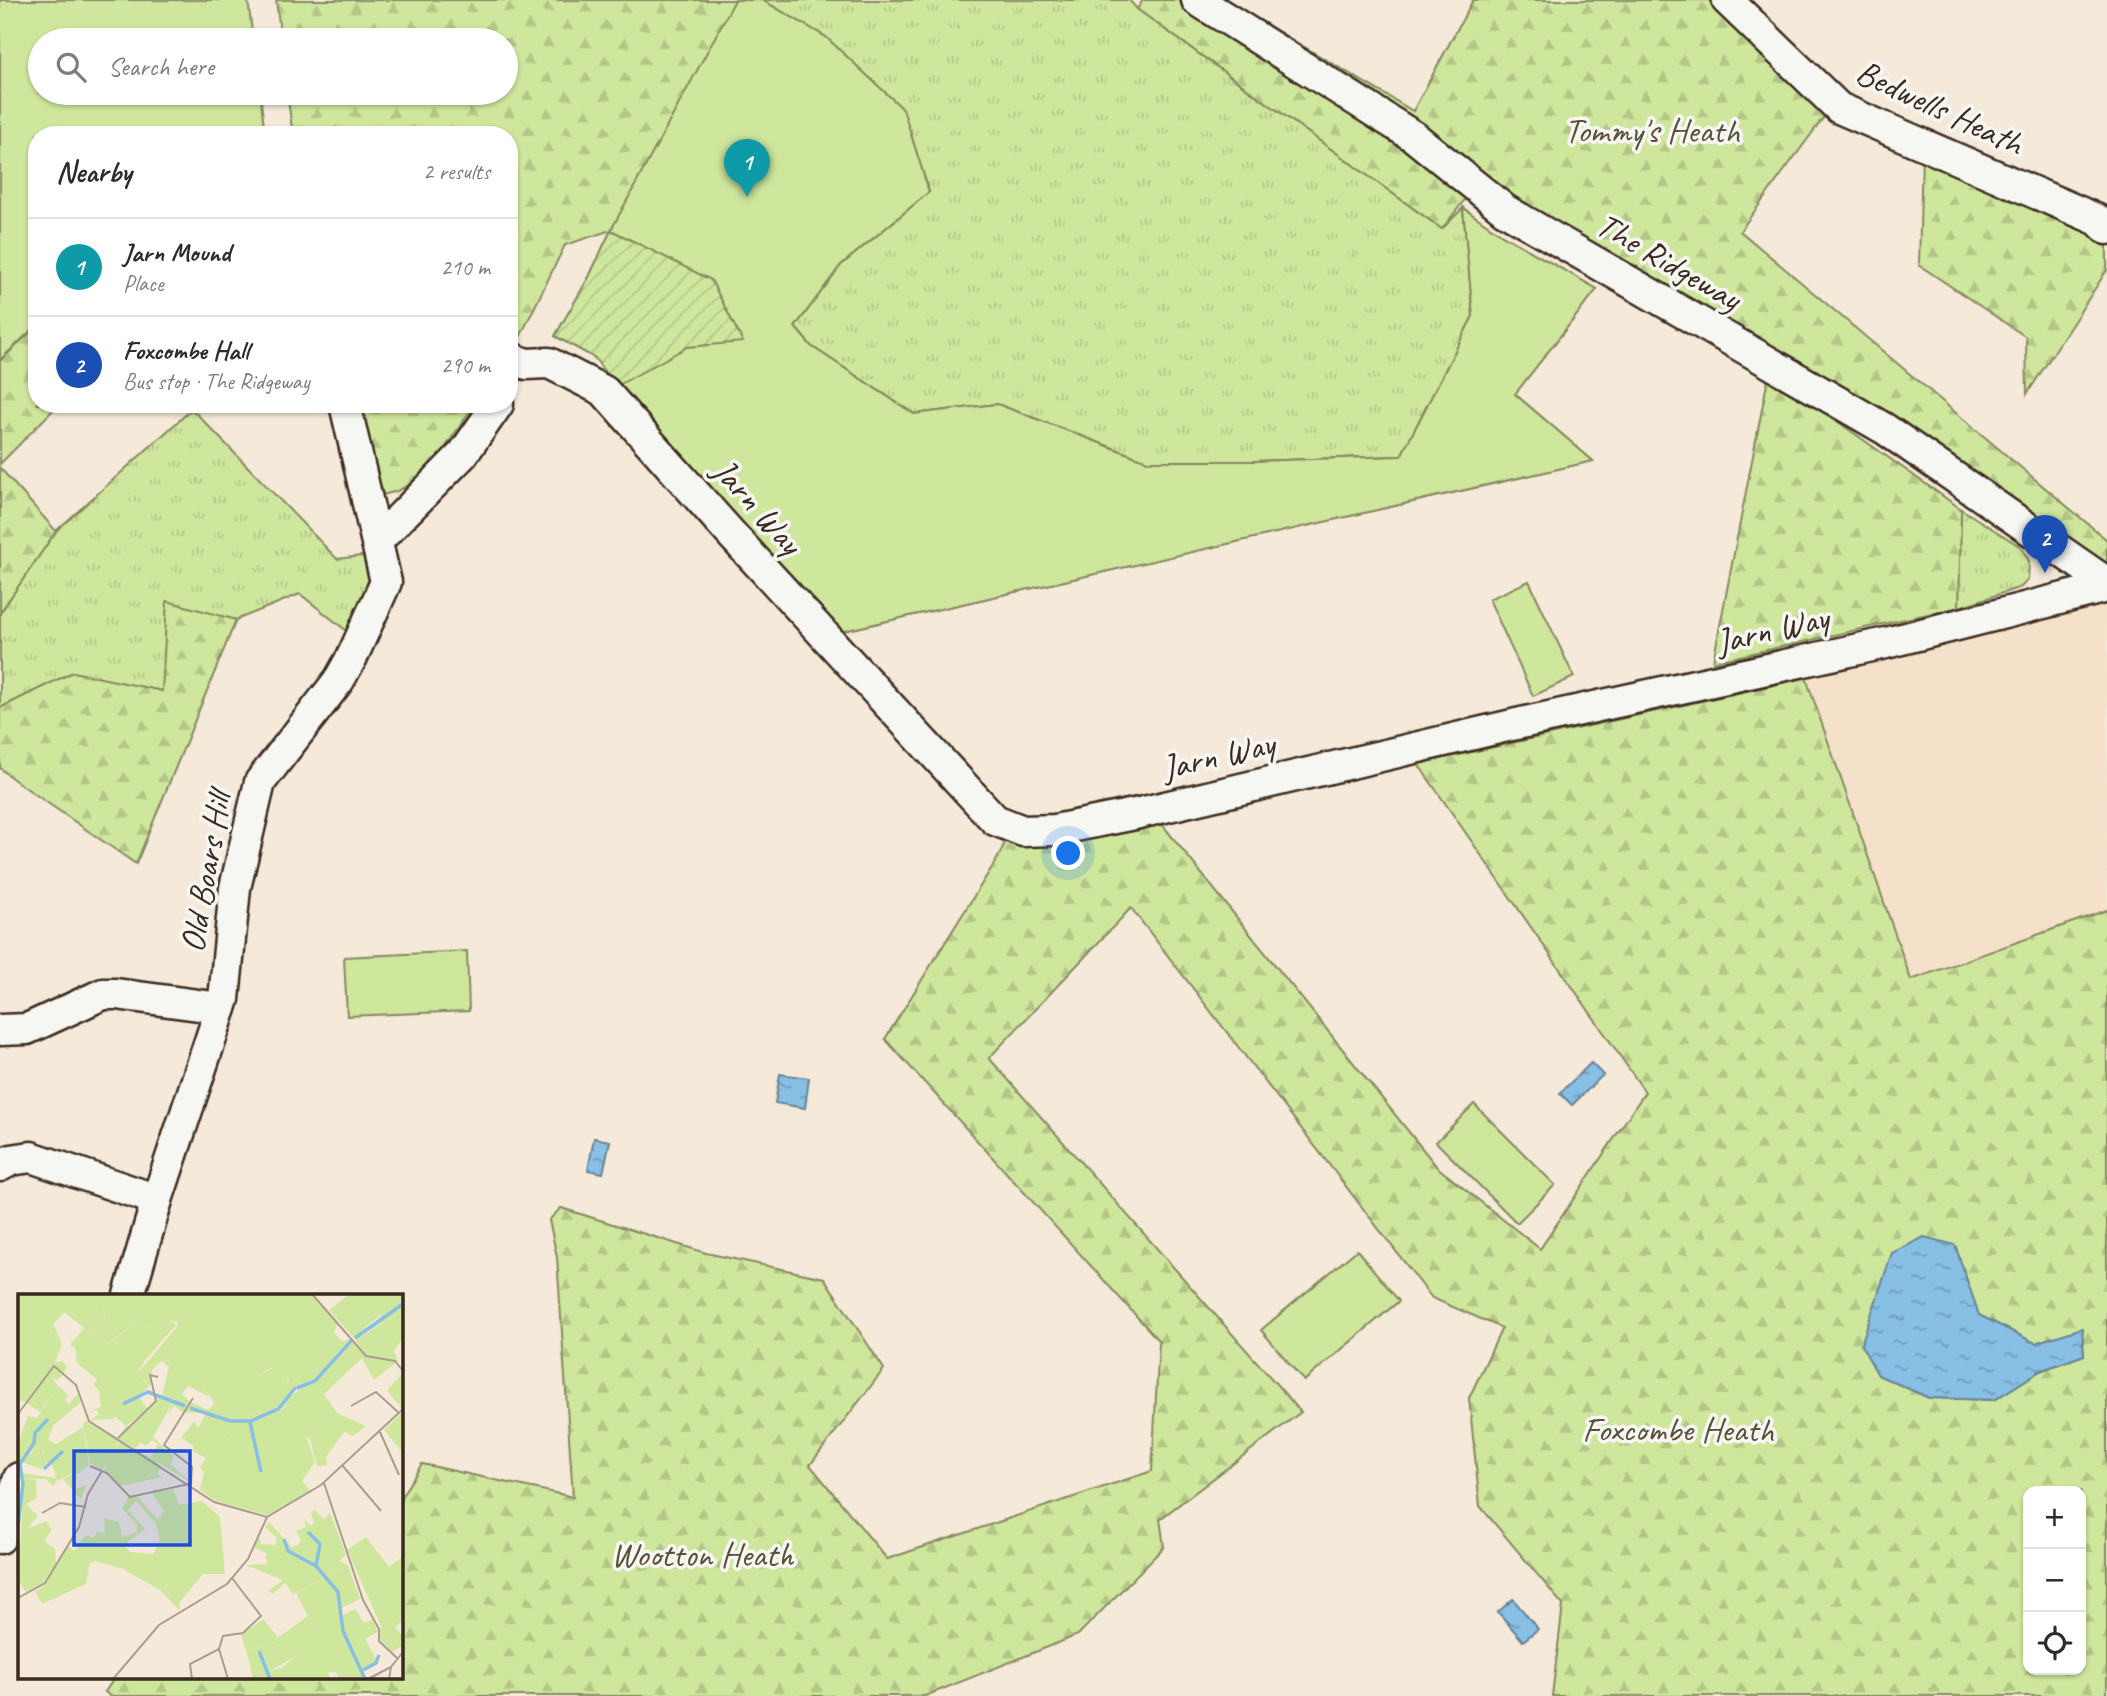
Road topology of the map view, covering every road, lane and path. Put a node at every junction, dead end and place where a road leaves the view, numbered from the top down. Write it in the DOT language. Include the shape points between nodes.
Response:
graph roads {
  1 [pos="1197,0"];
  2 [pos="1727,0"];
  3 [pos="2107,229"];
  4 [pos="518,369"];
  5 [pos="347,413"];
  6 [pos="492,413"];
  7 [pos="378,540"];
  8 [pos="2107,585"];
  9 [pos="222,1008"];
  10 [pos="0,1030"];
  11 [pos="0,1166"];
  12 [pos="157,1200"];
  13 [pos="129,1294"];
  14 [pos="18,1481"];
  15 [pos="0,1538"];
  1 -- 8 [label="street, The Ridgeway" via="1413,136 1505,210 1885,429"];
  2 -- 3 [label="street, Bedwells Heath" via="1839,108 2098,220"];
  4 -- 8 [label="street, Jarn Way" via="549,363 604,391 995,820 1023,831 1055,830 1135,814 1886,643"];
  5 -- 7 [label="street, Old Boars Hill"];
  6 -- 7 [label="street" via="463,454"];
  7 -- 9 [label="street, Old Boars Hill" via="386,582 352,657 260,782 235,888"];
  9 -- 10 [label="street" via="103,994 27,1029"];
  9 -- 12 [label="street, Old Boars Hill"];
  11 -- 12 [label="street" via="31,1157"];
  12 -- 13 [label="street, Old Boars Hill"];
  14 -- 15 [label="street"];
}
